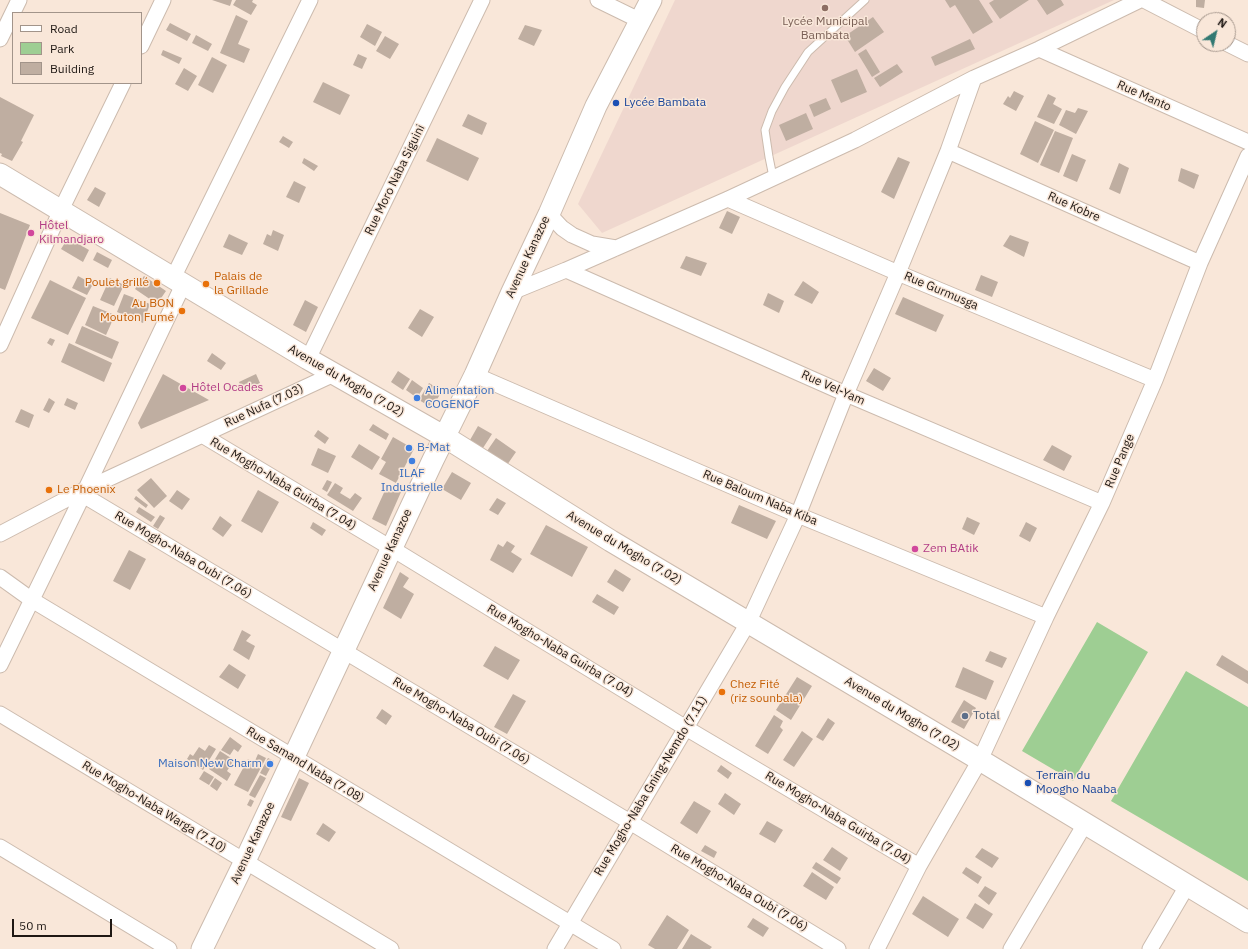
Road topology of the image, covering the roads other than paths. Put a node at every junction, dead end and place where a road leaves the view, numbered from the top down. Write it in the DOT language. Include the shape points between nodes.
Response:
graph roads {
  1 [pos="19,0"];
  2 [pos="164,0"];
  3 [pos="310,0"];
  4 [pos="482,0"];
  5 [pos="598,0"];
  6 [pos="651,0"];
  7 [pos="865,0"];
  8 [pos="1140,0"];
  9 [pos="1144,0"];
  10 [pos="13,12"];
  11 [pos="12,14"];
  12 [pos="642,21"];
  13 [pos="1196,27"];
  14 [pos="0,39"];
  15 [pos="142,44"];
  16 [pos="1236,48"];
  17 [pos="1039,49"];
  18 [pos="1248,54"];
  19 [pos="974,78"];
  20 [pos="123,84"];
  21 [pos="1248,142"];
  22 [pos="948,151"];
  23 [pos="1248,156"];
  24 [pos="0,174"];
  25 [pos="773,177"];
  26 [pos="728,199"];
  27 [pos="61,210"];
  28 [pos="549,214"];
  29 [pos="616,248"];
  30 [pos="1200,263"];
  31 [pos="566,270"];
  32 [pos="898,273"];
  33 [pos="178,281"];
  34 [pos="512,292"];
  35 [pos="0,345"];
  36 [pos="308,359"];
  37 [pos="334,374"];
  38 [pos="476,375"];
  39 [pos="1155,380"];
  40 [pos="846,394"];
  41 [pos="202,435"];
  42 [pos="445,437"];
  43 [pos="84,492"];
  44 [pos="1102,503"];
  45 [pos="798,515"];
  46 [pos="0,534"];
  47 [pos="391,548"];
  48 [pos="0,577"];
  49 [pos="32,600"];
  50 [pos="1046,617"];
  51 [pos="748,623"];
  52 [pos="343,650"];
  53 [pos="0,665"];
  54 [pos="0,714"];
  55 [pos="686,728"];
  56 [pos="293,757"];
  57 [pos="980,760"];
  58 [pos="630,822"];
  59 [pos="1085,824"];
  60 [pos="0,847"];
  61 [pos="245,861"];
  62 [pos="919,866"];
  63 [pos="1187,886"];
  64 [pos="1248,922"];
  65 [pos="570,923"];
  66 [pos="169,949"];
  67 [pos="202,949"];
  68 [pos="391,949"];
  69 [pos="555,949"];
  70 [pos="613,949"];
  71 [pos="838,949"];
  72 [pos="877,949"];
  73 [pos="1011,949"];
  74 [pos="1150,949"];
  1 -- 10 [label="street"];
  2 -- 15 [label="street"];
  3 -- 33 [label="street"];
  4 -- 36 [label="street, Rue Moro Naba Siguini"];
  5 -- 12 [label="street"];
  6 -- 12 [label="main road, Avenue Kanazoe"];
  7 -- 25 [label="lane" via="808,52 772,111 765,130"];
  8 -- 17 [label="street"];
  9 -- 13 [label="street"];
  11 -- 14 [label="street"];
  12 -- 28 [label="main road, Avenue Kanazoe" via="596,106"];
  16 -- 18 [label="street"];
  17 -- 19 [label="street"];
  17 -- 21 [label="street, Rue Manto"];
  19 -- 22 [label="street, Rue Mogho-Naba Gning-Nemdo (7.11)"];
  19 -- 25 [label="street" via="855,140"];
  20 -- 27 [label="street"];
  22 -- 30 [label="street, Rue Kobre"];
  22 -- 32 [label="street, Rue Mogho-Naba Gning-Nemdo (7.11)"];
  23 -- 30 [label="street, Rue Pange"];
  24 -- 27 [label="main road, Avenue du Mogho (7.02)"];
  25 -- 26 [label="street"];
  26 -- 29 [label="street"];
  26 -- 32 [label="street, Rue Gurmusga"];
  27 -- 33 [label="main road, Avenue du Mogho (7.02)"];
  27 -- 35 [label="street"];
  28 -- 29 [label="street" via="562,228 572,234 592,244"];
  28 -- 34 [label="main road, Avenue Kanazoe"];
  29 -- 31 [label="street"];
  30 -- 39 [label="street, Rue Pange"];
  31 -- 34 [label="street"];
  31 -- 40 [label="street, Rue Vel-Yam"];
  32 -- 39 [label="street, Rue Gurmusga"];
  32 -- 40 [label="street, Rue Mogho-Naba Gning-Nemdo (7.11)"];
  33 -- 36 [label="main road, Avenue du Mogho (7.02)"];
  33 -- 43 [label="street"];
  34 -- 38 [label="main road, Avenue Kanazoe"];
  36 -- 37 [label="main road, Avenue du Mogho (7.02)"];
  37 -- 41 [label="street, Rue Nufa (7.03)"];
  37 -- 42 [label="main road, Avenue du Mogho (7.02)"];
  38 -- 42 [label="main road, Avenue Kanazoe"];
  38 -- 45 [label="street, Rue Baloum Naba Kiba"];
  39 -- 44 [label="street, Rue Pange"];
  40 -- 44 [label="street, Rue Vel-Yam"];
  40 -- 45 [label="street, Rue Mogho-Naba Gning-Nemdo (7.11)"];
  41 -- 43 [label="street, Rue Nufa (7.03)"];
  41 -- 47 [label="street, Rue Mogho-Naba Guirba (7.04)"];
  42 -- 47 [label="main road, Avenue Kanazoe"];
  42 -- 51 [label="main road, Avenue du Mogho (7.02)"];
  43 -- 46 [label="street, Rue Nufa (7.03)"];
  43 -- 49 [label="street"];
  43 -- 52 [label="street, Rue Mogho-Naba Oubi (7.06)"];
  44 -- 50 [label="street, Rue Pange"];
  45 -- 50 [label="street, Rue Baloum Naba Kiba"];
  45 -- 51 [label="street, Rue Mogho-Naba Gning-Nemdo (7.11)"];
  47 -- 52 [label="main road, Avenue Kanazoe"];
  47 -- 55 [label="street, Rue Mogho-Naba Guirba (7.04)"];
  48 -- 49 [label="street, Rue Samand Naba (7.08)"];
  49 -- 53 [label="street"];
  49 -- 56 [label="street, Rue Samand Naba (7.08)"];
  50 -- 57 [label="street, Rue Pange"];
  51 -- 55 [label="street, Rue Mogho-Naba Gning-Nemdo (7.11)"];
  51 -- 57 [label="main road, Avenue du Mogho (7.02)"];
  52 -- 56 [label="main road, Avenue Kanazoe"];
  52 -- 58 [label="street, Rue Mogho-Naba Oubi (7.06)"];
  54 -- 61 [label="street, Rue Mogho-Naba Warga (7.10)"];
  55 -- 58 [label="street, Rue Mogho-Naba Gning-Nemdo (7.11)"];
  55 -- 62 [label="street, Rue Mogho-Naba Guirba (7.04)"];
  56 -- 61 [label="main road, Avenue Kanazoe"];
  56 -- 65 [label="street, Rue Samand Naba (7.08)"];
  57 -- 59 [label="main road, Avenue du Mogho (7.02)"];
  57 -- 62 [label="street, Rue Pange"];
  58 -- 65 [label="street, Rue Mogho-Naba Gning-Nemdo (7.11)"];
  58 -- 71 [label="street, Rue Mogho-Naba Oubi (7.06)"];
  59 -- 63 [label="main road, Avenue du Mogho (7.02)"];
  59 -- 73 [label="street"];
  60 -- 66 [label="street"];
  61 -- 67 [label="main road, Avenue Kanazoe"];
  61 -- 68 [label="street, Rue Mogho-Naba Warga (7.10)"];
  62 -- 72 [label="street, Rue Pange"];
  63 -- 64 [label="main road, Avenue du Mogho (7.02)"];
  63 -- 74 [label="street"];
  65 -- 69 [label="street, Rue Mogho-Naba Gning-Nemdo (7.11)"];
  65 -- 70 [label="street, Rue Samand Naba (7.08)"];
}
